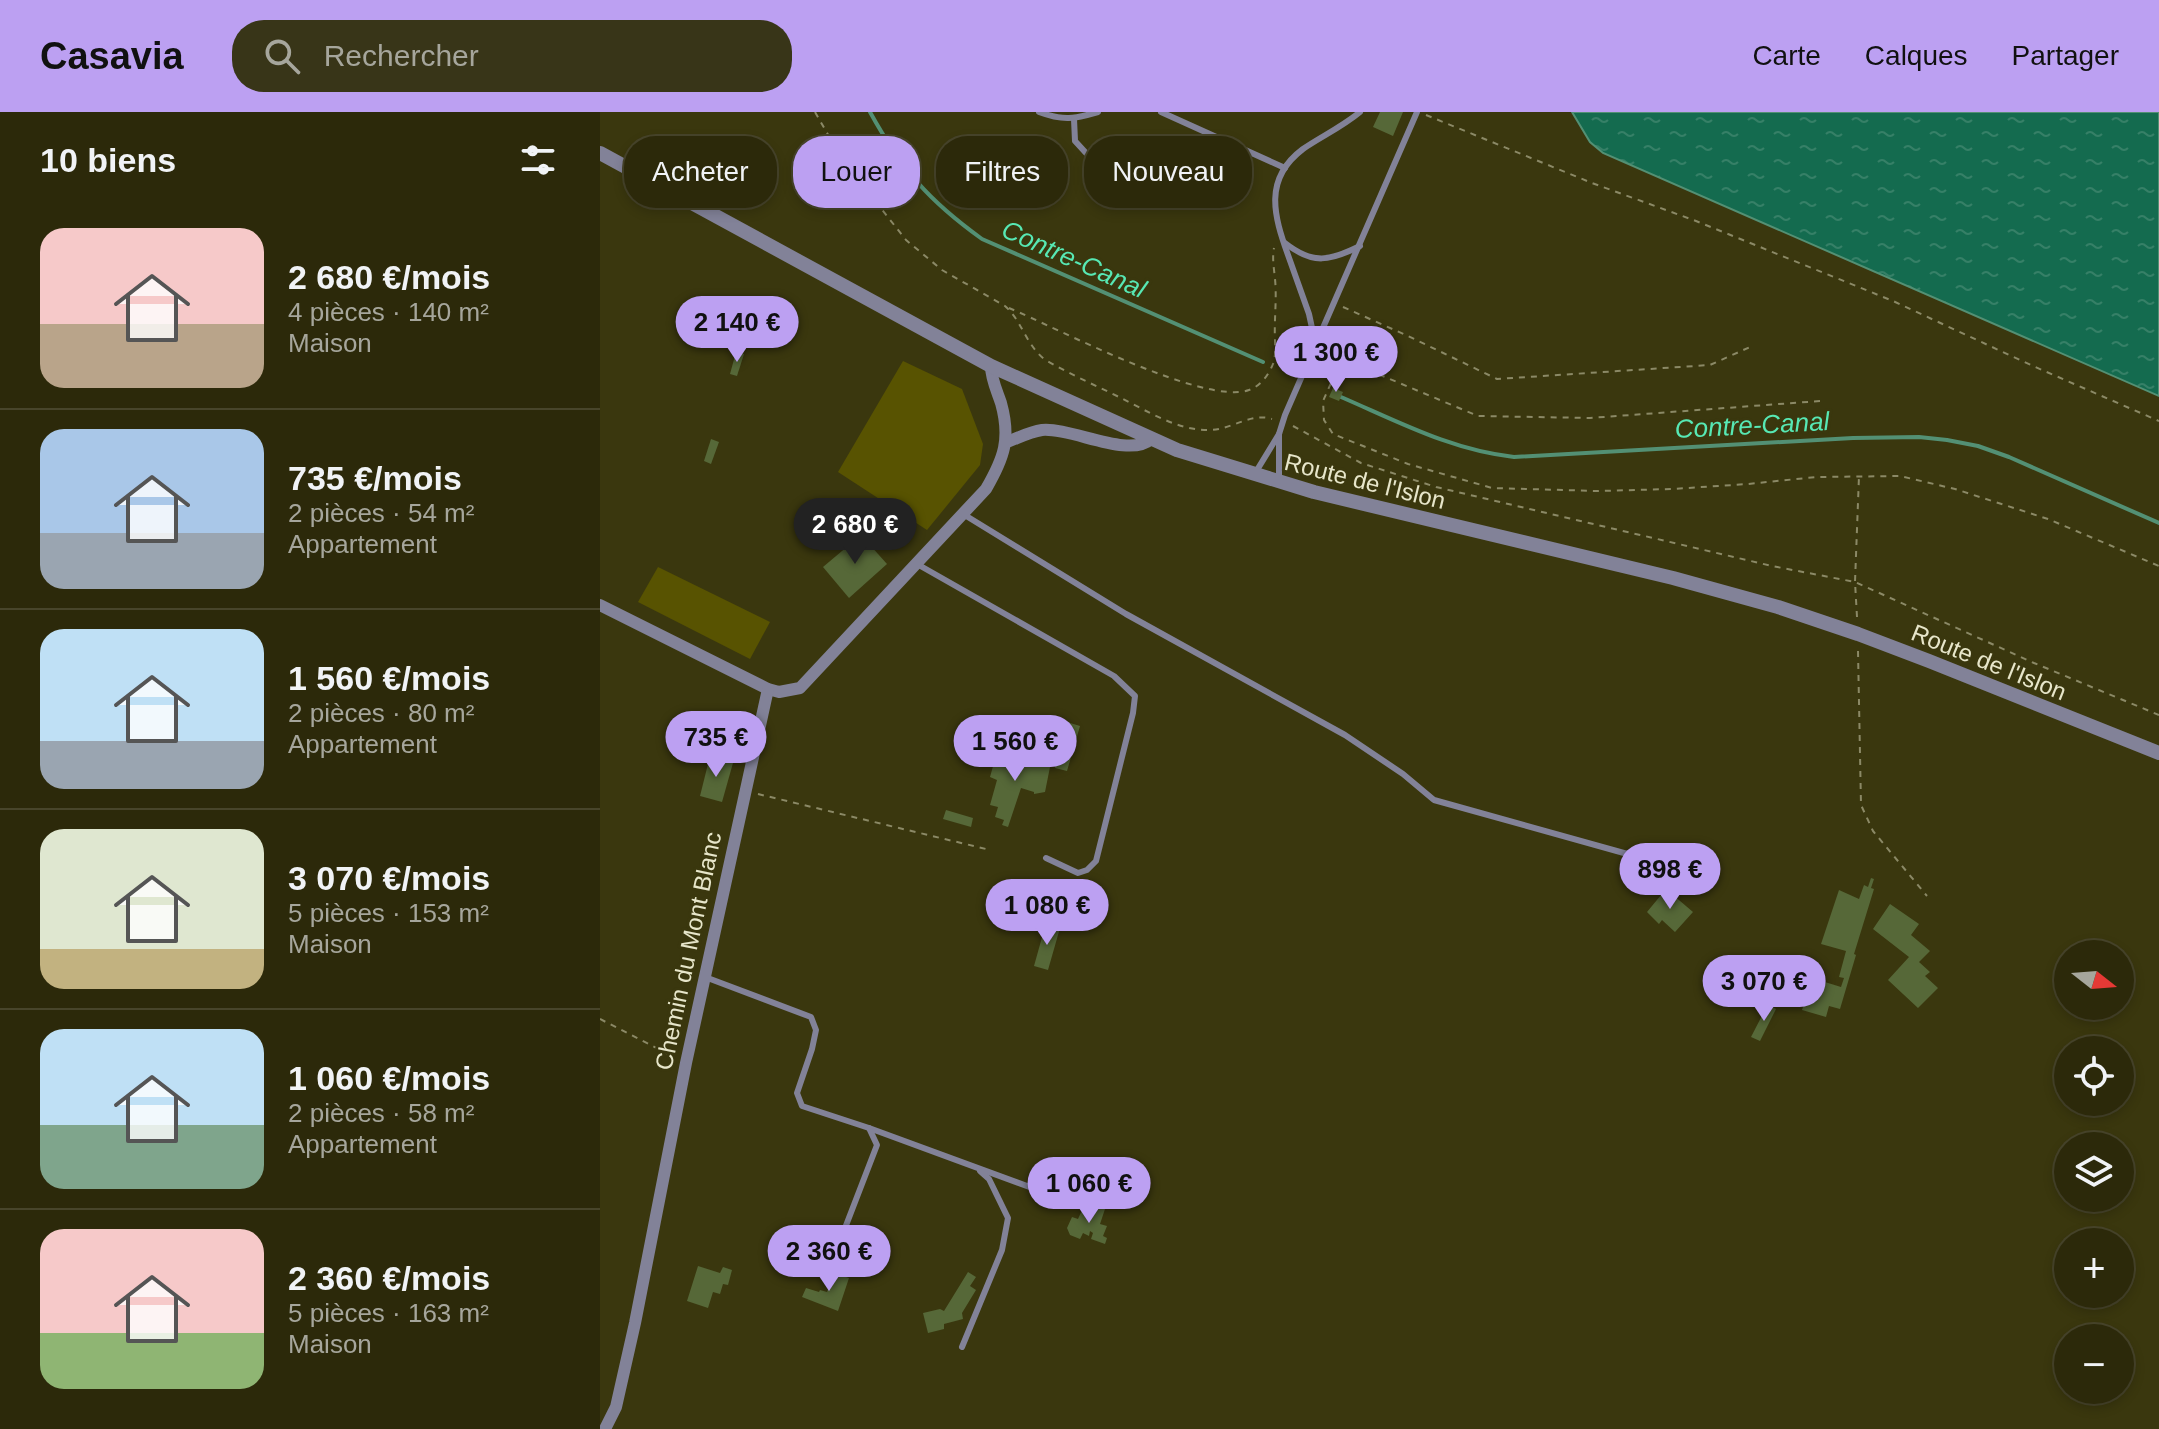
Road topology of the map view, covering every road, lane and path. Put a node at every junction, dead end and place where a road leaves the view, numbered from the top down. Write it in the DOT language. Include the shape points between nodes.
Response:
graph roads {
  1 [pos="815,112"];
  2 [pos="1039,112"];
  3 [pos="1098,112"];
  4 [pos="1161,112"];
  5 [pos="1360,112"];
  6 [pos="1417,112"];
  7 [pos="1074,119"];
  8 [pos="1084,152"];
  9 [pos="600,153"];
  10 [pos="1285,168"];
  11 [pos="1283,241"];
  12 [pos="1360,246"];
  13 [pos="1334,303"];
  14 [pos="1005,306"];
  15 [pos="1750,347"];
  16 [pos="1310,356"];
  17 [pos="991,366"];
  18 [pos="1820,401"];
  19 [pos="1273,419"];
  20 [pos="2159,421"];
  21 [pos="1290,425"];
  22 [pos="1279,434"];
  23 [pos="1151,439"];
  24 [pos="1007,442"];
  25 [pos="1254,475"];
  26 [pos="1859,476"];
  27 [pos="1279,482"];
  28 [pos="963,514"];
  29 [pos="917,564"];
  30 [pos="2159,566"];
  31 [pos="1855,582"];
  32 [pos="600,605"];
  33 [pos="1858,634"];
  34 [pos="768,689"];
  35 [pos="2159,715"];
  36 [pos="2159,753"];
  37 [pos="745,791"];
  38 [pos="986,849"];
  39 [pos="1046,858"];
  40 [pos="1649,860"];
  41 [pos="1927,896"];
  42 [pos="705,977"];
  43 [pos="600,1019"];
  44 [pos="686,1063"];
  45 [pos="869,1128"];
  46 [pos="977,1168"];
  47 [pos="1057,1197"];
  48 [pos="830,1267"];
  49 [pos="962,1347"];
  50 [pos="605,1429"];
  1 -- 14 [label="path" via="859,183 906,240 942,270"];
  2 -- 7 [label="lane"];
  3 -- 7 [label="lane"];
  4 -- 10 [label="lane"];
  5 -- 10 [label="lane"];
  6 -- 12 [label="lane"];
  6 -- 20 [label="path" via="1893,301"];
  7 -- 8 [label="lane" via="1075,141"];
  9 -- 17 [label="street, Route de l'Islon"];
  10 -- 11 [label="lane" via="1275,204"];
  11 -- 12 [label="lane" via="1320,259"];
  11 -- 14 [label="path" via="1275,245 1273,256 1275,359 1270,372 1250,390 1189,385"];
  11 -- 16 [label="lane" via="1309,314"];
  12 -- 13 [label="lane"];
  13 -- 15 [label="path" via="1497,379 1710,365"];
  13 -- 16 [label="lane"];
  14 -- 19 [label="path" via="1044,359 1165,419 1207,431 1264,416"];
  16 -- 22 [label="lane"];
  17 -- 23 [label="street, Route de l'Islon"];
  17 -- 24 [label="street"];
  18 -- 26 [label="path" via="1590,418 1478,416 1366,369 1341,373 1323,401 1324,420 1333,434 1408,464 1492,488 1642,490"];
  21 -- 31 [label="path" via="1361,463 1436,487"];
  22 -- 25 [label="lane"];
  22 -- 27 [label="lane"];
  23 -- 24 [label="street" via="1129,447 1044,430"];
  23 -- 25 [label="street, Route de l'Islon"];
  24 -- 28 [label="street" via="986,489"];
  25 -- 27 [label="street, Route de l'Islon"];
  26 -- 30 [label="path" via="1900,476 2000,502"];
  26 -- 31 [label="path"];
  27 -- 33 [label="street, Route de l'Islon" via="1673,578"];
  28 -- 29 [label="street"];
  28 -- 40 [label="lane" via="1126,614 1345,735 1434,800"];
  29 -- 34 [label="street" via="800,688"];
  29 -- 39 [label="lane" via="1114,676 1135,696 1096,861 1078,873"];
  31 -- 33 [label="path"];
  31 -- 35 [label="path"];
  32 -- 34 [label="street"];
  33 -- 36 [label="street, Route de l'Islon"];
  33 -- 41 [label="path" via="1861,805 1873,831"];
  34 -- 37 [label="street, Chemin du Mont Blanc"];
  37 -- 38 [label="path"];
  37 -- 42 [label="street, Chemin du Mont Blanc"];
  42 -- 44 [label="street, Chemin du Mont Blanc"];
  42 -- 45 [label="lane" via="811,1017 816,1030 797,1093 802,1106"];
  43 -- 44 [label="path"];
  44 -- 50 [label="street, Chemin du Mont Blanc" via="632,1337 616,1407"];
  45 -- 46 [label="lane"];
  45 -- 48 [label="lane" via="877,1145"];
  46 -- 47 [label="lane"];
  46 -- 49 [label="lane" via="989,1179 1008,1218 1002,1250"];
}
